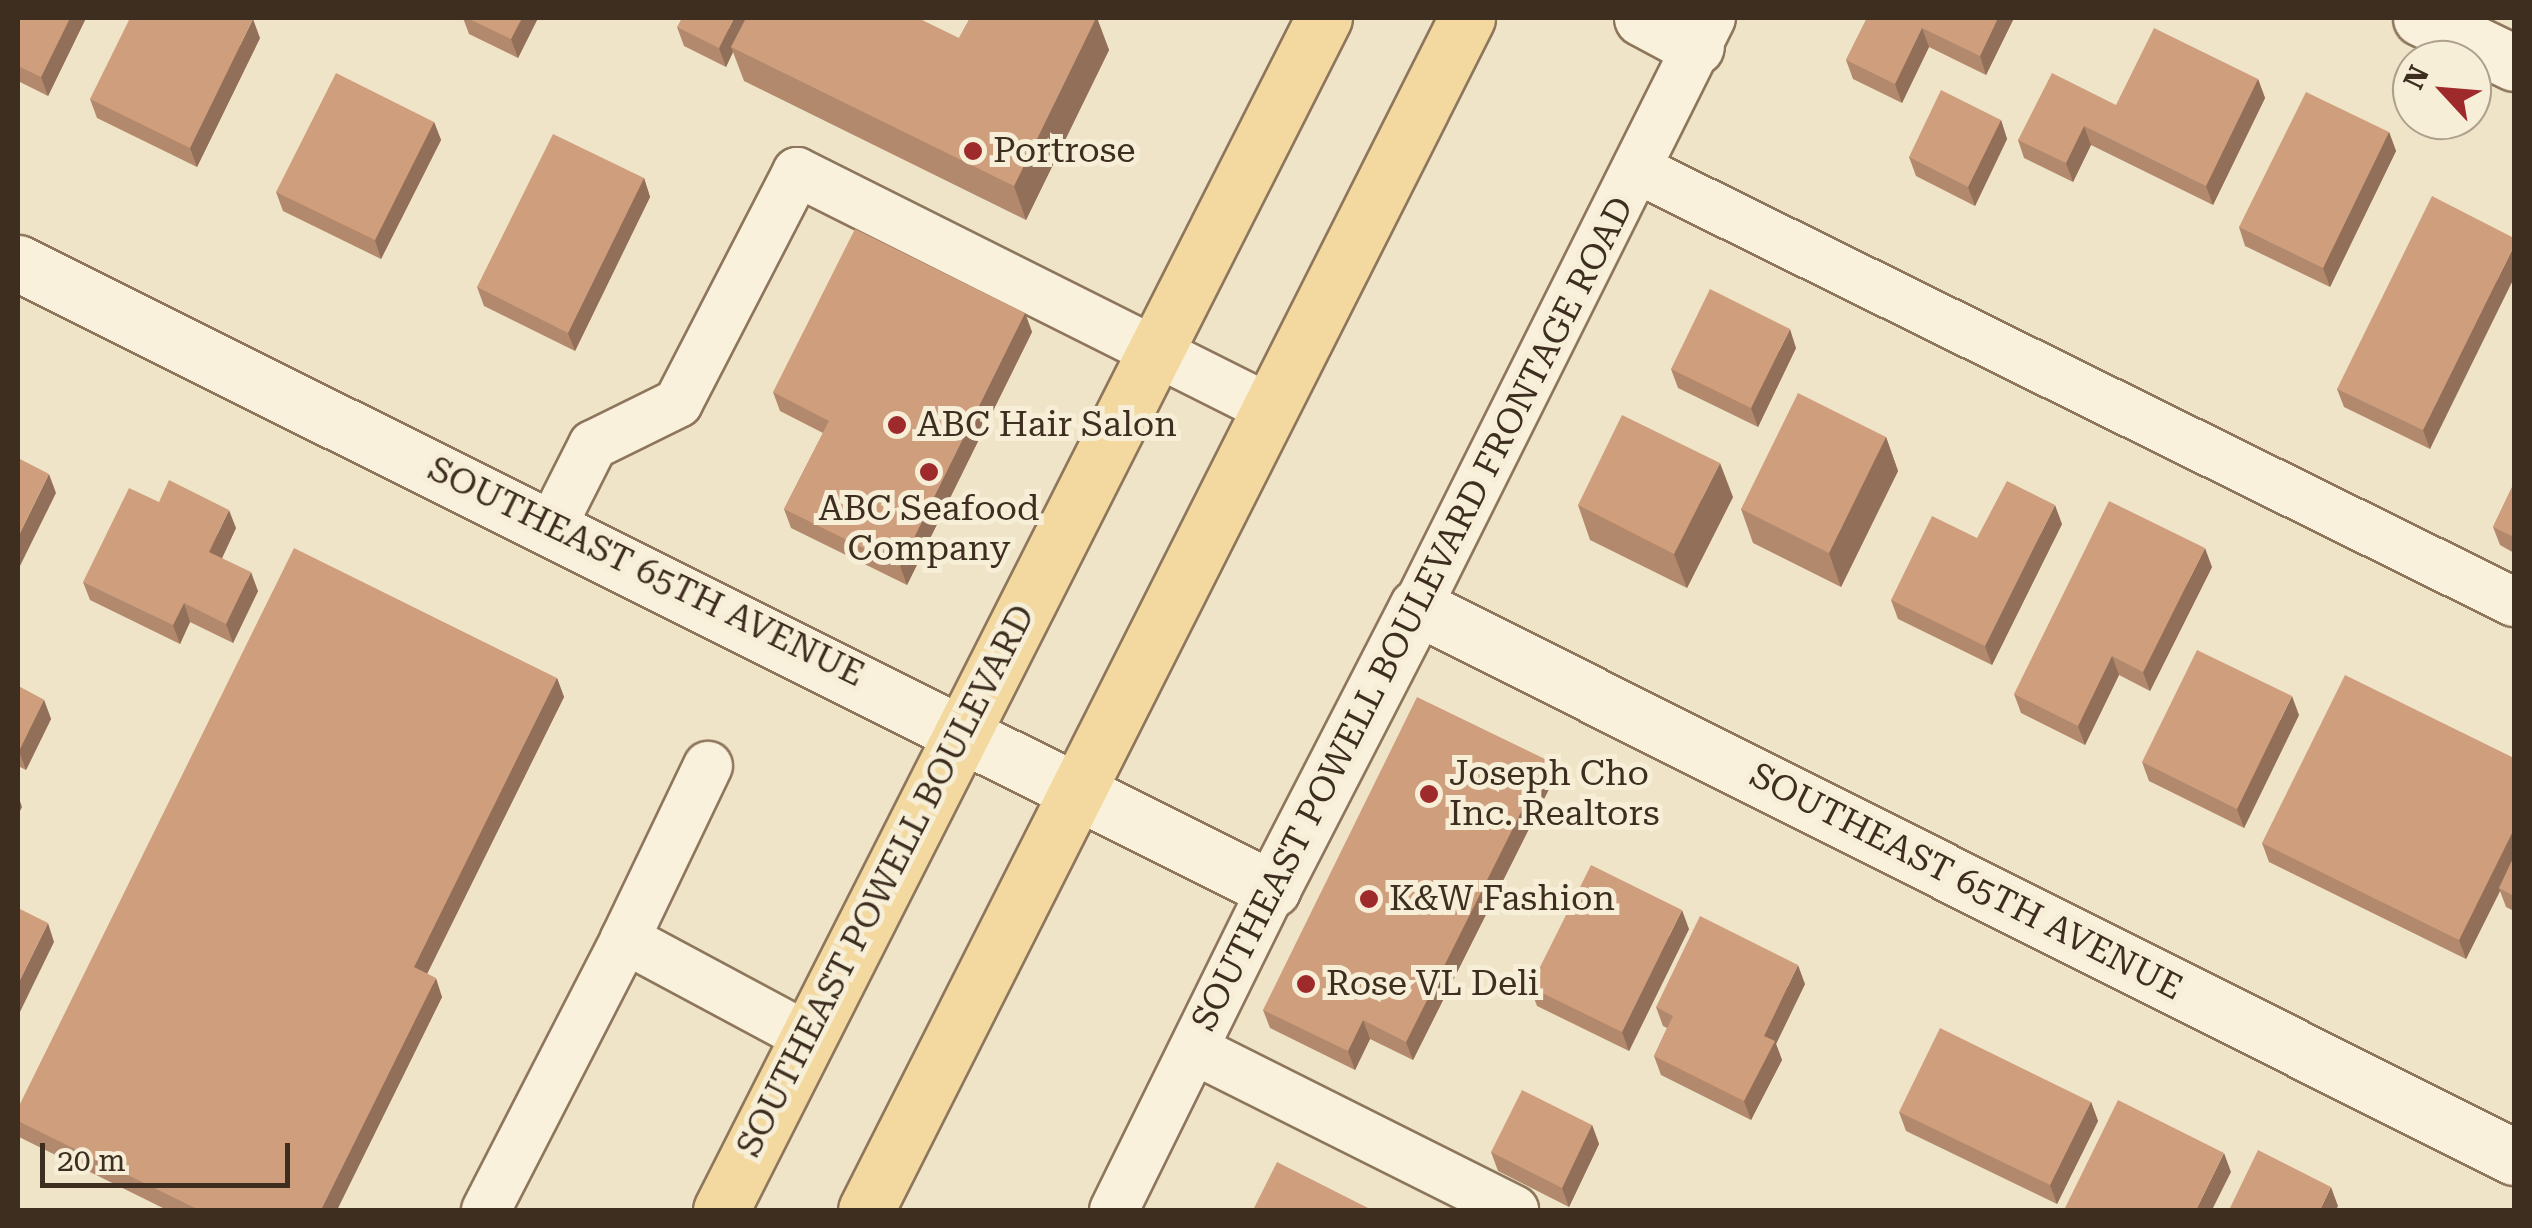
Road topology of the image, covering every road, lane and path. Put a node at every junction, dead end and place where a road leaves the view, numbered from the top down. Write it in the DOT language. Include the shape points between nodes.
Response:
graph roads {
  1 [pos="1324,18"];
  2 [pos="1468,18"];
  3 [pos="1642,18"];
  4 [pos="2421,18"];
  5 [pos="1703,32"];
  6 [pos="2514,63"];
  7 [pos="1637,169"];
  8 [pos="18,263"];
  9 [pos="1156,350"];
  10 [pos="1270,410"];
  11 [pos="552,526"];
  12 [pos="2514,602"];
  13 [pos="1417,607"];
  14 [pos="962,730"];
  15 [pos="708,766"];
  16 [pos="1078,790"];
  17 [pos="1272,888"];
  18 [pos="624,939"];
  19 [pos="808,1037"];
  20 [pos="1195,1050"];
  21 [pos="2514,1156"];
  22 [pos="486,1210"];
  23 [pos="720,1210"];
  24 [pos="866,1210"];
  25 [pos="1114,1210"];
  26 [pos="1514,1210"];
  1 -- 9 [label="main road, SOUTHEAST POWELL BOULEVARD"];
  2 -- 10 [label="main road"];
  3 -- 5 [label="street"];
  4 -- 6 [label="street"];
  5 -- 7 [label="lane, SOUTHEAST POWELL BOULEVARD FRONTAGE ROAD"];
  7 -- 12 [label="lane"];
  7 -- 13 [label="lane, SOUTHEAST POWELL BOULEVARD FRONTAGE ROAD"];
  8 -- 11 [label="street, SOUTHEAST 65TH AVENUE"];
  9 -- 10 [label="lane"];
  9 -- 11 [label="lane" via="797,172 678,403 593,444"];
  9 -- 14 [label="main road, SOUTHEAST POWELL BOULEVARD"];
  10 -- 16 [label="main road"];
  11 -- 14 [label="street, SOUTHEAST 65TH AVENUE"];
  13 -- 17 [label="street, SOUTHEAST POWELL BOULEVARD FRONTAGE ROAD"];
  13 -- 21 [label="street, SOUTHEAST 65TH AVENUE"];
  14 -- 16 [label="street, SOUTHEAST 65TH AVENUE"];
  14 -- 19 [label="main road, SOUTHEAST POWELL BOULEVARD"];
  15 -- 18 [label="lane"];
  16 -- 17 [label="street, SOUTHEAST 65TH AVENUE"];
  16 -- 24 [label="main road"];
  17 -- 20 [label="lane, SOUTHEAST POWELL BOULEVARD FRONTAGE ROAD"];
  18 -- 19 [label="lane"];
  18 -- 22 [label="lane"];
  19 -- 23 [label="main road, SOUTHEAST POWELL BOULEVARD"];
  20 -- 25 [label="lane, SOUTHEAST POWELL BOULEVARD FRONTAGE ROAD"];
  20 -- 26 [label="lane"];
}
